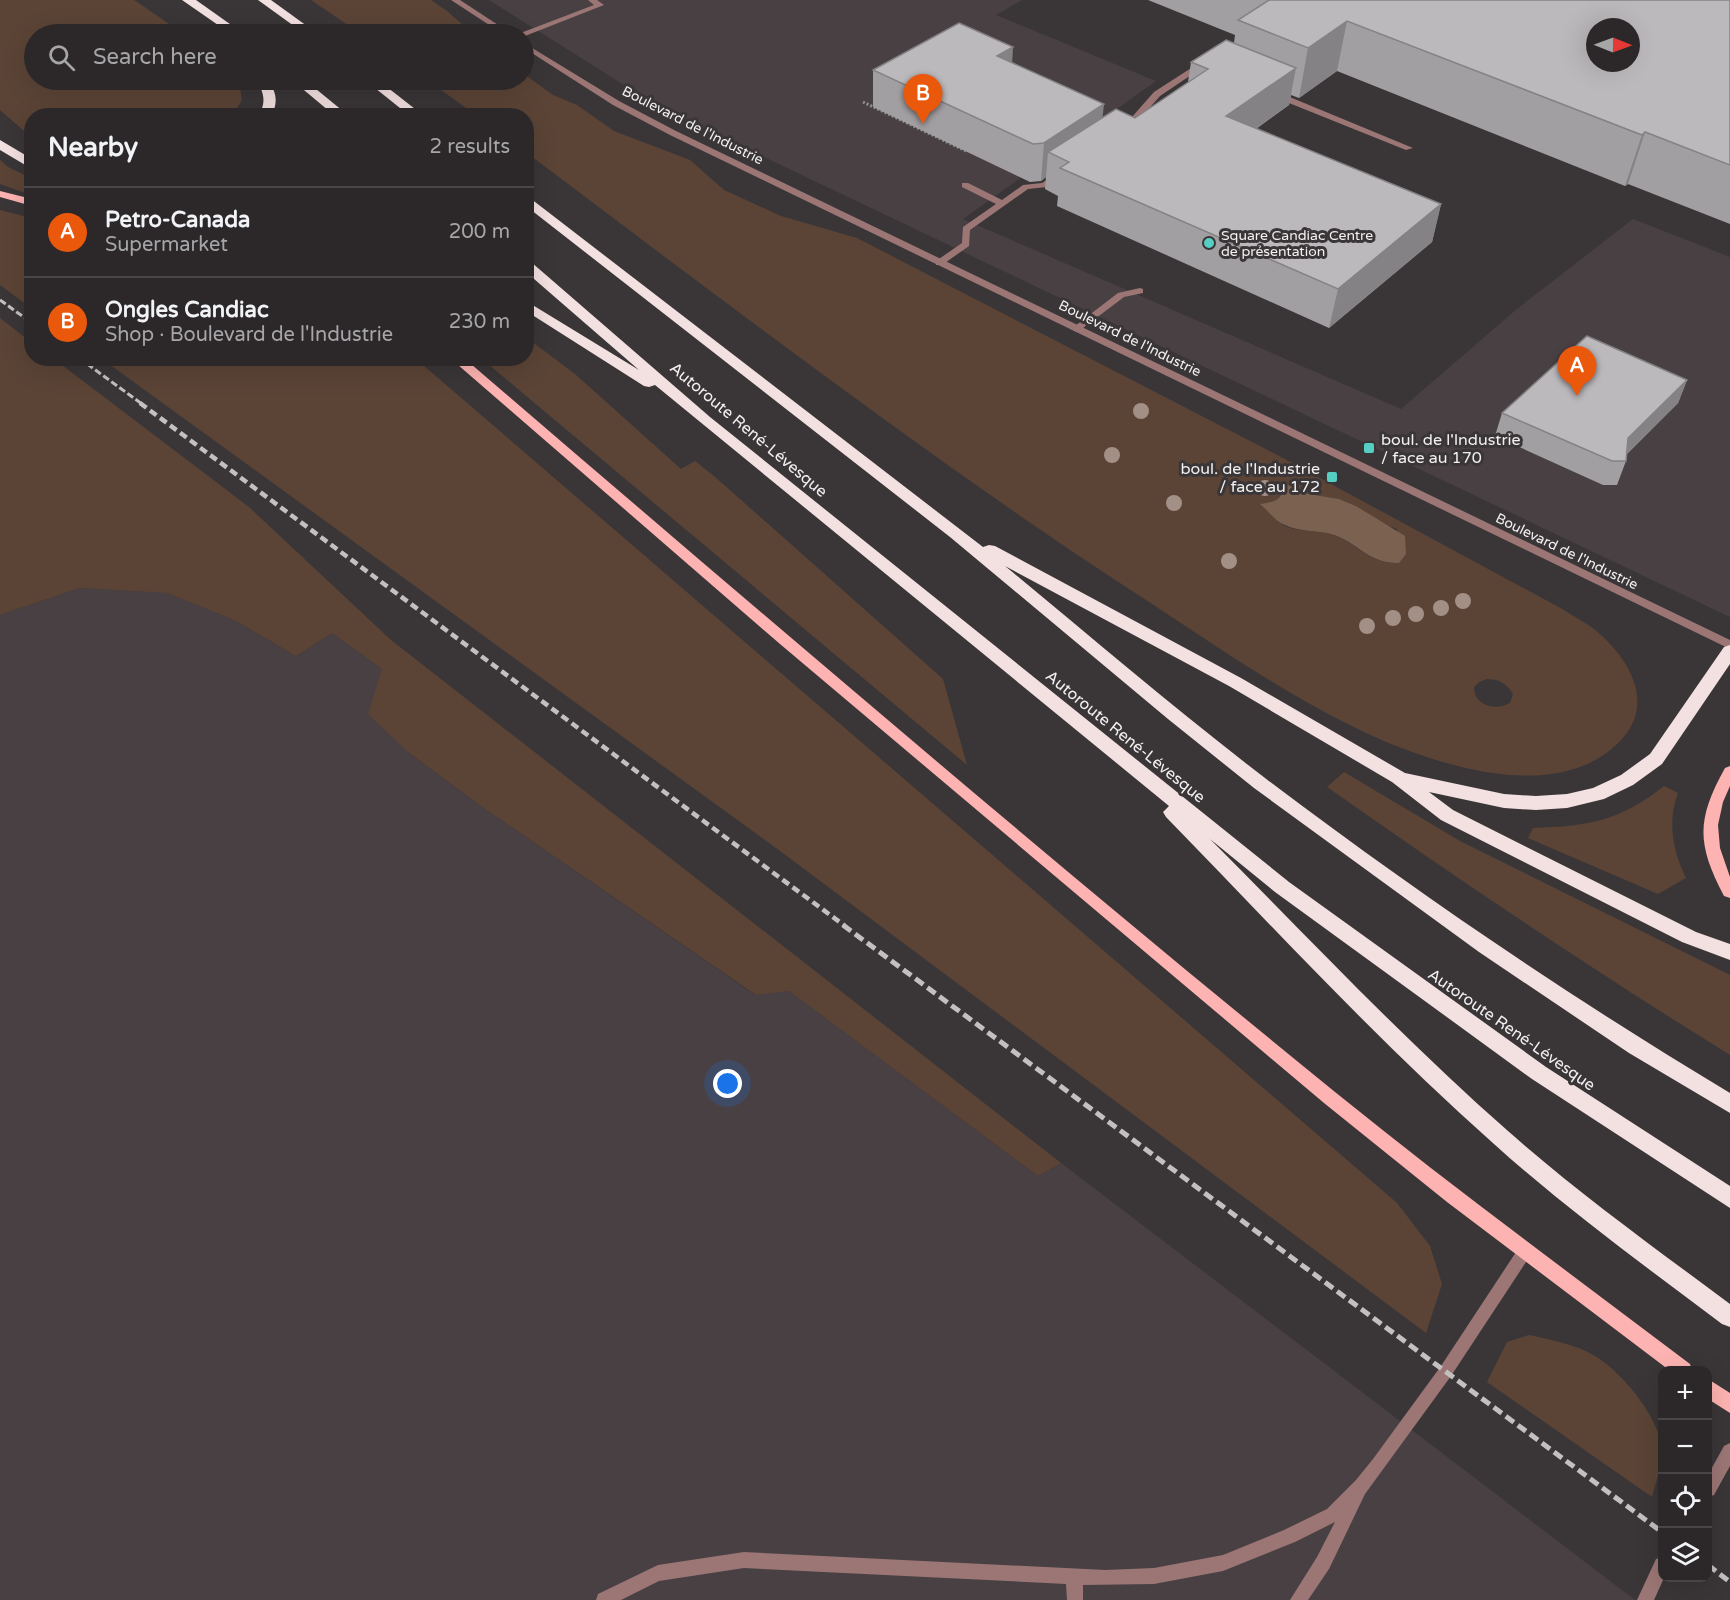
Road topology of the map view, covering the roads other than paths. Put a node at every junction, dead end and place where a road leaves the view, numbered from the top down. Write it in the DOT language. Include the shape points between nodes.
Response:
graph roads {
  1 [pos="188,0"];
  2 [pos="264,0"];
  3 [pos="455,0"];
  4 [pos="592,0"];
  5 [pos="221,24"];
  6 [pos="298,24"];
  7 [pos="492,24"];
  8 [pos="534,29"];
  9 [pos="534,51"];
  10 [pos="1213,69"];
  11 [pos="267,90"];
  12 [pos="310,90"];
  13 [pos="384,90"];
  14 [pos="1265,90"];
  15 [pos="269,108"];
  16 [pos="333,108"];
  17 [pos="408,108"];
  18 [pos="1121,134"];
  19 [pos="0,144"];
  20 [pos="1409,148"];
  21 [pos="24,160"];
  22 [pos="1063,172"];
  23 [pos="964,185"];
  24 [pos="0,194"];
  25 [pos="24,201"];
  26 [pos="1002,204"];
  27 [pos="534,205"];
  28 [pos="939,263"];
  29 [pos="534,272"];
  30 [pos="1140,291"];
  31 [pos="534,310"];
  32 [pos="1076,329"];
  33 [pos="465,366"];
  34 [pos="705,420"];
  35 [pos="956,533"];
  36 [pos="1730,645"];
  37 [pos="1730,651"];
  38 [pos="1105,744"];
  39 [pos="1730,772"];
  40 [pos="1398,777"];
  41 [pos="1730,892"];
  42 [pos="1730,952"];
  43 [pos="1730,1104"];
  44 [pos="1730,1198"];
  45 [pos="1525,1251"];
  46 [pos="1730,1317"];
  47 [pos="1676,1366"];
  48 [pos="1712,1391"];
  49 [pos="1730,1404"];
  50 [pos="1730,1451"];
  51 [pos="1712,1481"];
  52 [pos="1362,1486"];
  53 [pos="1658,1574"];
  54 [pos="1074,1576"];
  55 [pos="604,1600"];
  56 [pos="1076,1600"];
  57 [pos="1298,1600"];
  58 [pos="1645,1600"];
  1 -- 5 [label="highway"];
  2 -- 6 [label="highway"];
  3 -- 7 [label="street"];
  4 -- 8 [label="street" via="600,4"];
  9 -- 28 [label="street, Boulevard de l'Industrie" via="643,118"];
  10 -- 18 [label="street" via="1202,64 1157,93"];
  11 -- 15 [label="highway" via="271,99"];
  12 -- 16 [label="highway"];
  13 -- 17 [label="highway"];
  14 -- 20 [label="street"];
  19 -- 21 [label="highway"];
  22 -- 26 [label="street" via="1044,185 1026,187"];
  23 -- 26 [label="street"];
  24 -- 25 [label="main road"];
  26 -- 28 [label="street" via="966,229 966,244"];
  27 -- 35 [label="highway"];
  28 -- 32 [label="street, Boulevard de l'Industrie"];
  29 -- 34 [label="highway, Autoroute René-Lévesque"];
  30 -- 32 [label="street" via="1121,295"];
  31 -- 34 [label="highway"];
  32 -- 36 [label="street, Boulevard de l'Industrie"];
  33 -- 45 [label="main road" via="785,641 1304,1076"];
  34 -- 38 [label="highway, Autoroute René-Lévesque"];
  35 -- 40 [label="highway" via="1234,682"];
  35 -- 43 [label="highway" via="1174,716 1334,838 1564,1000"];
  37 -- 40 [label="highway" via="1656,759 1612,789 1579,800 1521,804 1464,795"];
  38 -- 44 [label="highway, Autoroute René-Lévesque" via="1282,887 1374,955 1539,1073"];
  38 -- 46 [label="highway" via="1453,1094 1565,1191"];
  39 -- 41 [label="main road" via="1715,803 1711,841"];
  40 -- 42 [label="highway" via="1448,815 1689,937"];
  45 -- 47 [label="main road"];
  45 -- 52 [label="street" via="1446,1371"];
  48 -- 49 [label="main road"];
  50 -- 51 [label="street"];
  52 -- 54 [label="street" via="1332,1515 1222,1563 1154,1576"];
  52 -- 57 [label="street" via="1323,1563"];
  53 -- 58 [label="street"];
  54 -- 55 [label="street" via="744,1560 657,1573"];
  54 -- 56 [label="street"];
}
